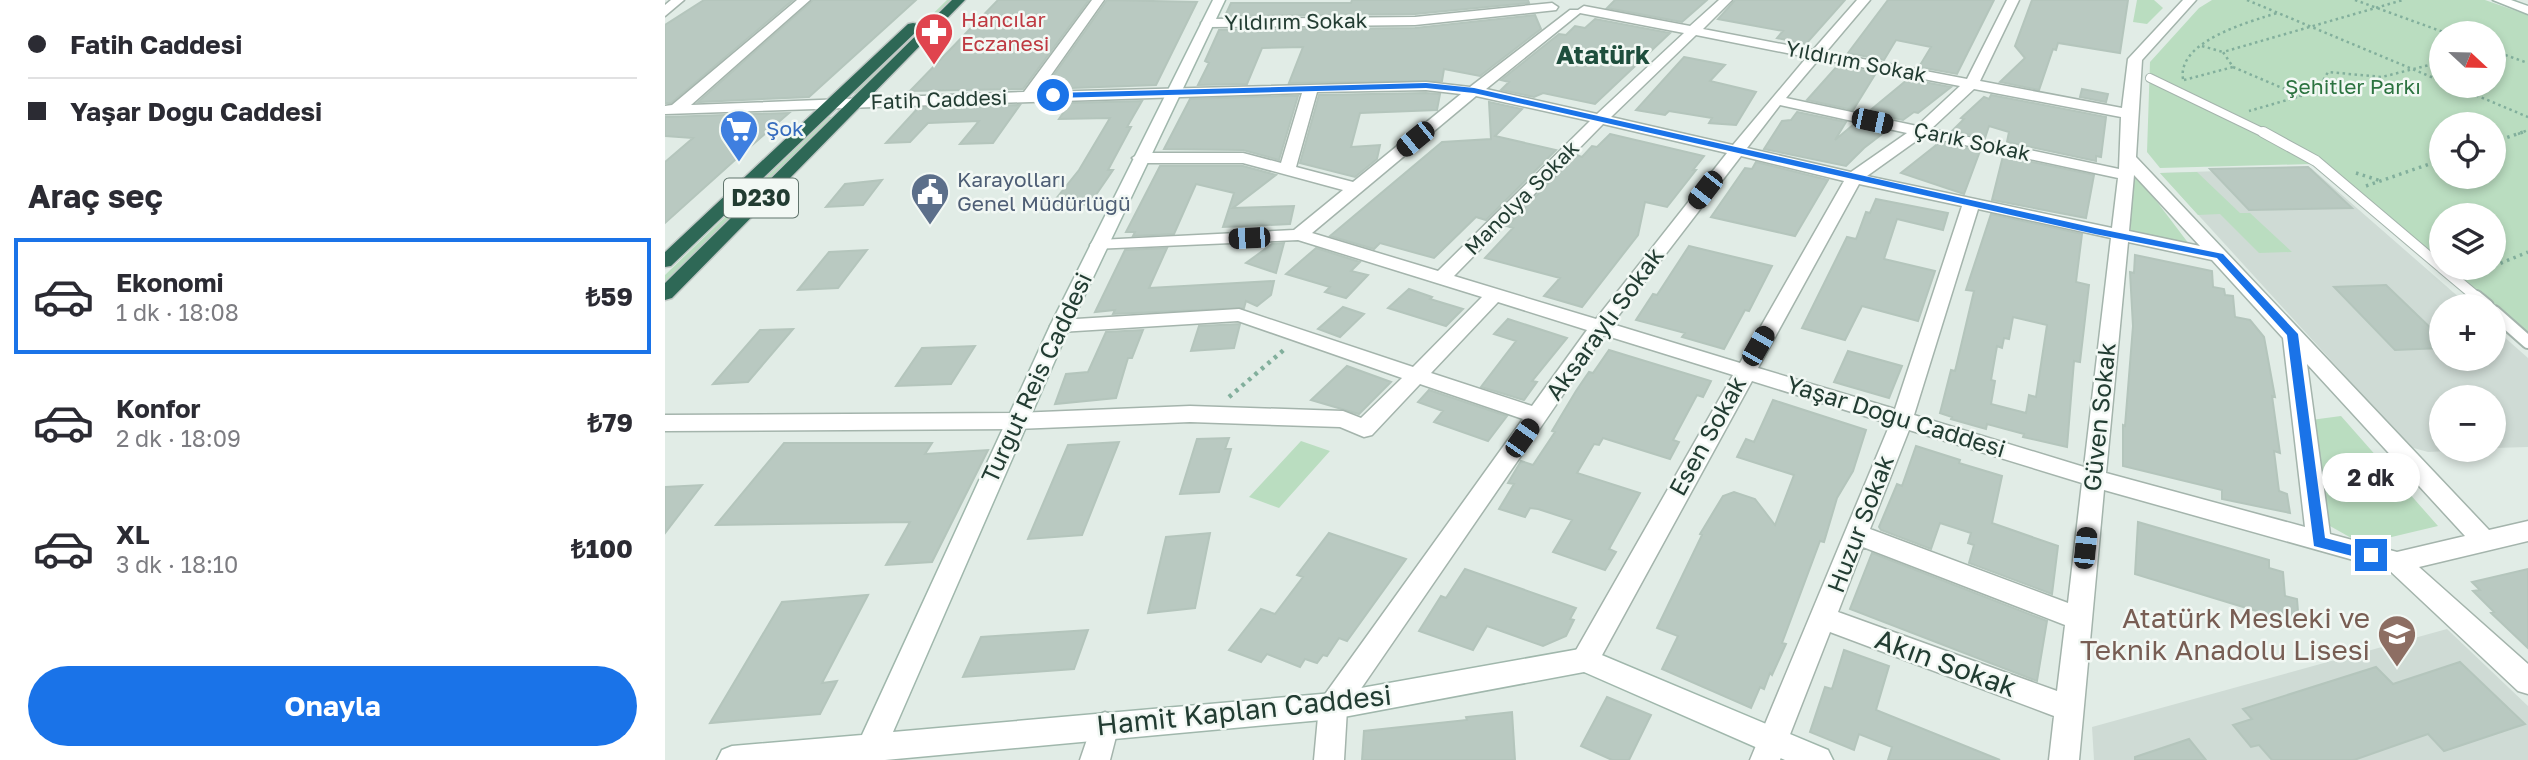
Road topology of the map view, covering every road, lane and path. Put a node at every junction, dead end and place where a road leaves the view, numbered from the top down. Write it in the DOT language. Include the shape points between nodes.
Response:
graph roads {
  1 [pos="678,0"];
  2 [pos="804,0"];
  3 [pos="941,0"];
  4 [pos="959,0"];
  5 [pos="1098,0"];
  6 [pos="1219,0"];
  7 [pos="1726,0"];
  8 [pos="1864,0"];
  9 [pos="2013,0"];
  10 [pos="2187,0"];
  11 [pos="2247,0"];
  12 [pos="2355,0"];
  13 [pos="2403,0"];
  14 [pos="2500,0"];
  15 [pos="1557,4"];
  16 [pos="1579,4"];
  17 [pos="2375,7"];
  18 [pos="2528,10"];
  19 [pos="665,12"];
  20 [pos="2278,13"];
  21 [pos="1207,23"];
  22 [pos="2311,26"];
  23 [pos="2429,27"];
  24 [pos="1692,31"];
  25 [pos="2202,46"];
  26 [pos="2223,52"];
  27 [pos="1817,54"];
  28 [pos="2506,55"];
  29 [pos="2528,63"];
  30 [pos="2429,66"];
  31 [pos="2233,67"];
  32 [pos="2415,70"];
  33 [pos="2429,75"];
  34 [pos="2150,78"];
  35 [pos="2183,80"];
  36 [pos="1971,84"];
  37 [pos="2190,86"];
  38 [pos="1311,88"];
  39 [pos="1173,91"];
  40 [pos="1474,91"];
  41 [pos="2294,93"];
  42 [pos="1029,96"];
  43 [pos="2483,98"];
  44 [pos="1776,100"];
  45 [pos="858,103"];
  46 [pos="831,104"];
  47 [pos="671,109"];
  48 [pos="2245,112"];
  49 [pos="2129,114"];
  50 [pos="2528,117"];
  51 [pos="1601,118"];
  52 [pos="2528,130"];
  53 [pos="1920,131"];
  54 [pos="2506,138"];
  55 [pos="1736,151"];
  56 [pos="1140,158"];
  57 [pos="2429,164"];
  58 [pos="2127,167"];
  59 [pos="1287,170"];
  60 [pos="1854,178"];
  61 [pos="1355,188"];
  62 [pos="2352,191"];
  63 [pos="1971,203"];
  64 [pos="1299,235"];
  65 [pos="2119,237"];
  66 [pos="1099,245"];
  67 [pos="2528,252"];
  68 [pos="2220,256"];
  69 [pos="2429,258"];
  70 [pos="2506,261"];
  71 [pos="665,262"];
  72 [pos="1442,278"];
  73 [pos="2456,280"];
  74 [pos="665,294"];
  75 [pos="2472,294"];
  76 [pos="1495,295"];
  77 [pos="2506,323"];
  78 [pos="1060,326"];
  79 [pos="1599,328"];
  80 [pos="2293,334"];
  81 [pos="1300,336"];
  82 [pos="2528,342"];
  83 [pos="1745,370"];
  84 [pos="1418,377"];
  85 [pos="1190,414"];
  86 [pos="1538,416"];
  87 [pos="1902,420"];
  88 [pos="1016,421"];
  89 [pos="665,423"];
  90 [pos="2093,478"];
  91 [pos="2528,531"];
  92 [pos="1857,534"];
  93 [pos="2483,540"];
  94 [pos="2319,542"];
  95 [pos="2397,562"];
  96 [pos="1824,618"];
  97 [pos="2077,618"];
  98 [pos="1585,660"];
  99 [pos="2528,682"];
  100 [pos="1333,706"];
  101 [pos="2068,708"];
  102 [pos="1105,725"];
  103 [pos="1768,750"];
  104 [pos="869,753"];
  105 [pos="732,760"];
  106 [pos="1095,760"];
  107 [pos="1329,760"];
  108 [pos="1818,760"];
  109 [pos="2064,760"];
  1 -- 19 [label="street"];
  2 -- 47 [label="street"];
  3 -- 46 [label="highway, D230"];
  4 -- 45 [label="highway, D230"];
  5 -- 42 [label="street"];
  6 -- 21 [label="street, Turgut Reis Caddesi"];
  7 -- 24 [label="street, Manolya Sokak"];
  8 -- 27 [label="street, Aksaraylı Sokak"];
  9 -- 36 [label="street"];
  10 -- 49 [label="street, Güven Sokak" via="2135,59"];
  11 -- 20 [label="path"];
  12 -- 17 [label="path"];
  13 -- 17 [label="path"];
  14 -- 18 [label="street"];
  15 -- 16 [label="street, Yıldırım Sokak" via="1557,11"];
  15 -- 21 [label="street, Yıldırım Sokak" via="1415,21"];
  16 -- 24 [label="street, Yıldırım Sokak"];
  16 -- 40 [label="street"];
  17 -- 22 [label="path"];
  17 -- 23 [label="path"];
  20 -- 22 [label="path"];
  20 -- 25 [label="path" via="2237,26"];
  21 -- 39 [label="street, Turgut Reis Caddesi"];
  22 -- 26 [label="path"];
  22 -- 32 [label="path"];
  24 -- 27 [label="street, Yıldırım Sokak"];
  24 -- 51 [label="street, Manolya Sokak"];
  25 -- 26 [label="path"];
  25 -- 35 [label="path" via="2186,57"];
  26 -- 31 [label="path"];
  27 -- 36 [label="street, Yıldırım Sokak"];
  27 -- 44 [label="street, Aksaraylı Sokak"];
  28 -- 29 [label="path"];
  30 -- 32 [label="path"];
  31 -- 35 [label="path"];
  31 -- 41 [label="path"];
  32 -- 33 [label="path"];
  32 -- 41 [label="path" via="2382,77 2328,72 2320,86 2298,87"];
  34 -- 62 [label="lane" via="2316,161"];
  35 -- 37 [label="path"];
  36 -- 49 [label="street, Yıldırım Sokak"];
  36 -- 53 [label="street"];
  38 -- 39 [label="street, Fatih Caddesi"];
  38 -- 40 [label="street, Fatih Caddesi" via="1426,86"];
  38 -- 59 [label="street"];
  39 -- 42 [label="street, Fatih Caddesi"];
  39 -- 56 [label="street, Turgut Reis Caddesi"];
  40 -- 51 [label="street, Fatih Caddesi"];
  40 -- 61 [label="street"];
  41 -- 48 [label="path" via="2301,96"];
  42 -- 45 [label="street, Fatih Caddesi"];
  43 -- 50 [label="path"];
  44 -- 53 [label="street, Çarık Sokak"];
  44 -- 55 [label="street, Aksaraylı Sokak"];
  45 -- 46 [label="street, Fatih Caddesi"];
  45 -- 74 [label="highway, D230"];
  46 -- 47 [label="street, Fatih Caddesi"];
  46 -- 71 [label="highway, D230"];
  49 -- 58 [label="street, Güven Sokak"];
  51 -- 55 [label="street, Fatih Caddesi"];
  51 -- 72 [label="street, Manolya Sokak"];
  52 -- 54 [label="path"];
  53 -- 58 [label="street, Çarık Sokak"];
  53 -- 60 [label="street"];
  55 -- 60 [label="street, Fatih Caddesi"];
  55 -- 79 [label="street, Aksaraylı Sokak"];
  56 -- 59 [label="street" via="1243,158"];
  56 -- 66 [label="street, Turgut Reis Caddesi"];
  57 -- 62 [label="path"];
  58 -- 65 [label="street, Güven Sokak"];
  58 -- 68 [label="street"];
  59 -- 61 [label="street"];
  60 -- 63 [label="street, Fatih Caddesi"];
  60 -- 83 [label="street, Esen Sokak"];
  61 -- 64 [label="street"];
  62 -- 69 [label="lane"];
  63 -- 65 [label="street, Fatih Caddesi"];
  63 -- 87 [label="street, Huzur Sokak"];
  64 -- 66 [label="street, Yaşar Doğu Caddesi"];
  64 -- 72 [label="street, Yaşar Doğu Caddesi"];
  65 -- 68 [label="street, Fatih Caddesi"];
  65 -- 90 [label="street, Güven Sokak"];
  66 -- 78 [label="street, Turgut Reis Caddesi"];
  67 -- 70 [label="path"];
  68 -- 80 [label="street"];
  72 -- 76 [label="street, Yaşar Doğu Caddesi"];
  73 -- 75 [label="lane"];
  76 -- 79 [label="street, Yaşar Doğu Caddesi"];
  76 -- 84 [label="street"];
  77 -- 82 [label="lane"];
  78 -- 81 [label="street" via="1239,315"];
  78 -- 88 [label="street, Turgut Reis Caddesi"];
  79 -- 83 [label="street, Yaşar Doğu Caddesi"];
  79 -- 86 [label="street, Aksaraylı Sokak"];
  80 -- 93 [label="street"];
  80 -- 94 [label="street"];
  81 -- 84 [label="street"];
  81 -- 85 [label="path" via="1220,403"];
  83 -- 87 [label="street, Yaşar Doğu Caddesi"];
  83 -- 98 [label="street, Esen Sokak"];
  84 -- 85 [label="street" via="1364,429 1343,419"];
  84 -- 86 [label="street"];
  85 -- 88 [label="street"];
  86 -- 100 [label="street, Aksaraylı Sokak"];
  87 -- 90 [label="street, Yaşar Doğu Caddesi"];
  87 -- 92 [label="street, Huzur Sokak"];
  88 -- 89 [label="street"];
  88 -- 104 [label="street, Turgut Reis Caddesi"];
  90 -- 94 [label="street, Yaşar Doğu Caddesi"];
  90 -- 97 [label="street, Güven Sokak"];
  91 -- 93 [label="street, Yaşar Doğu Caddesi"];
  92 -- 96 [label="street, Huzur Sokak"];
  92 -- 97 [label="street"];
  93 -- 95 [label="street, Yaşar Doğu Caddesi"];
  94 -- 95 [label="street, Yaşar Doğu Caddesi"];
  95 -- 99 [label="street"];
  96 -- 101 [label="street, Akın Sokak"];
  96 -- 103 [label="street, Huzur Sokak"];
  97 -- 101 [label="street, Güven Sokak"];
  98 -- 100 [label="street, Hamit Kaplan Caddesi"];
  98 -- 103 [label="street"];
  100 -- 102 [label="street, Hamit Kaplan Caddesi"];
  100 -- 107 [label="street"];
  101 -- 109 [label="street, Güven Sokak"];
  102 -- 104 [label="street, Hamit Kaplan Caddesi"];
  102 -- 106 [label="street"];
  103 -- 108 [label="street"];
  104 -- 105 [label="street, Hamit Kaplan Caddesi"];
}
